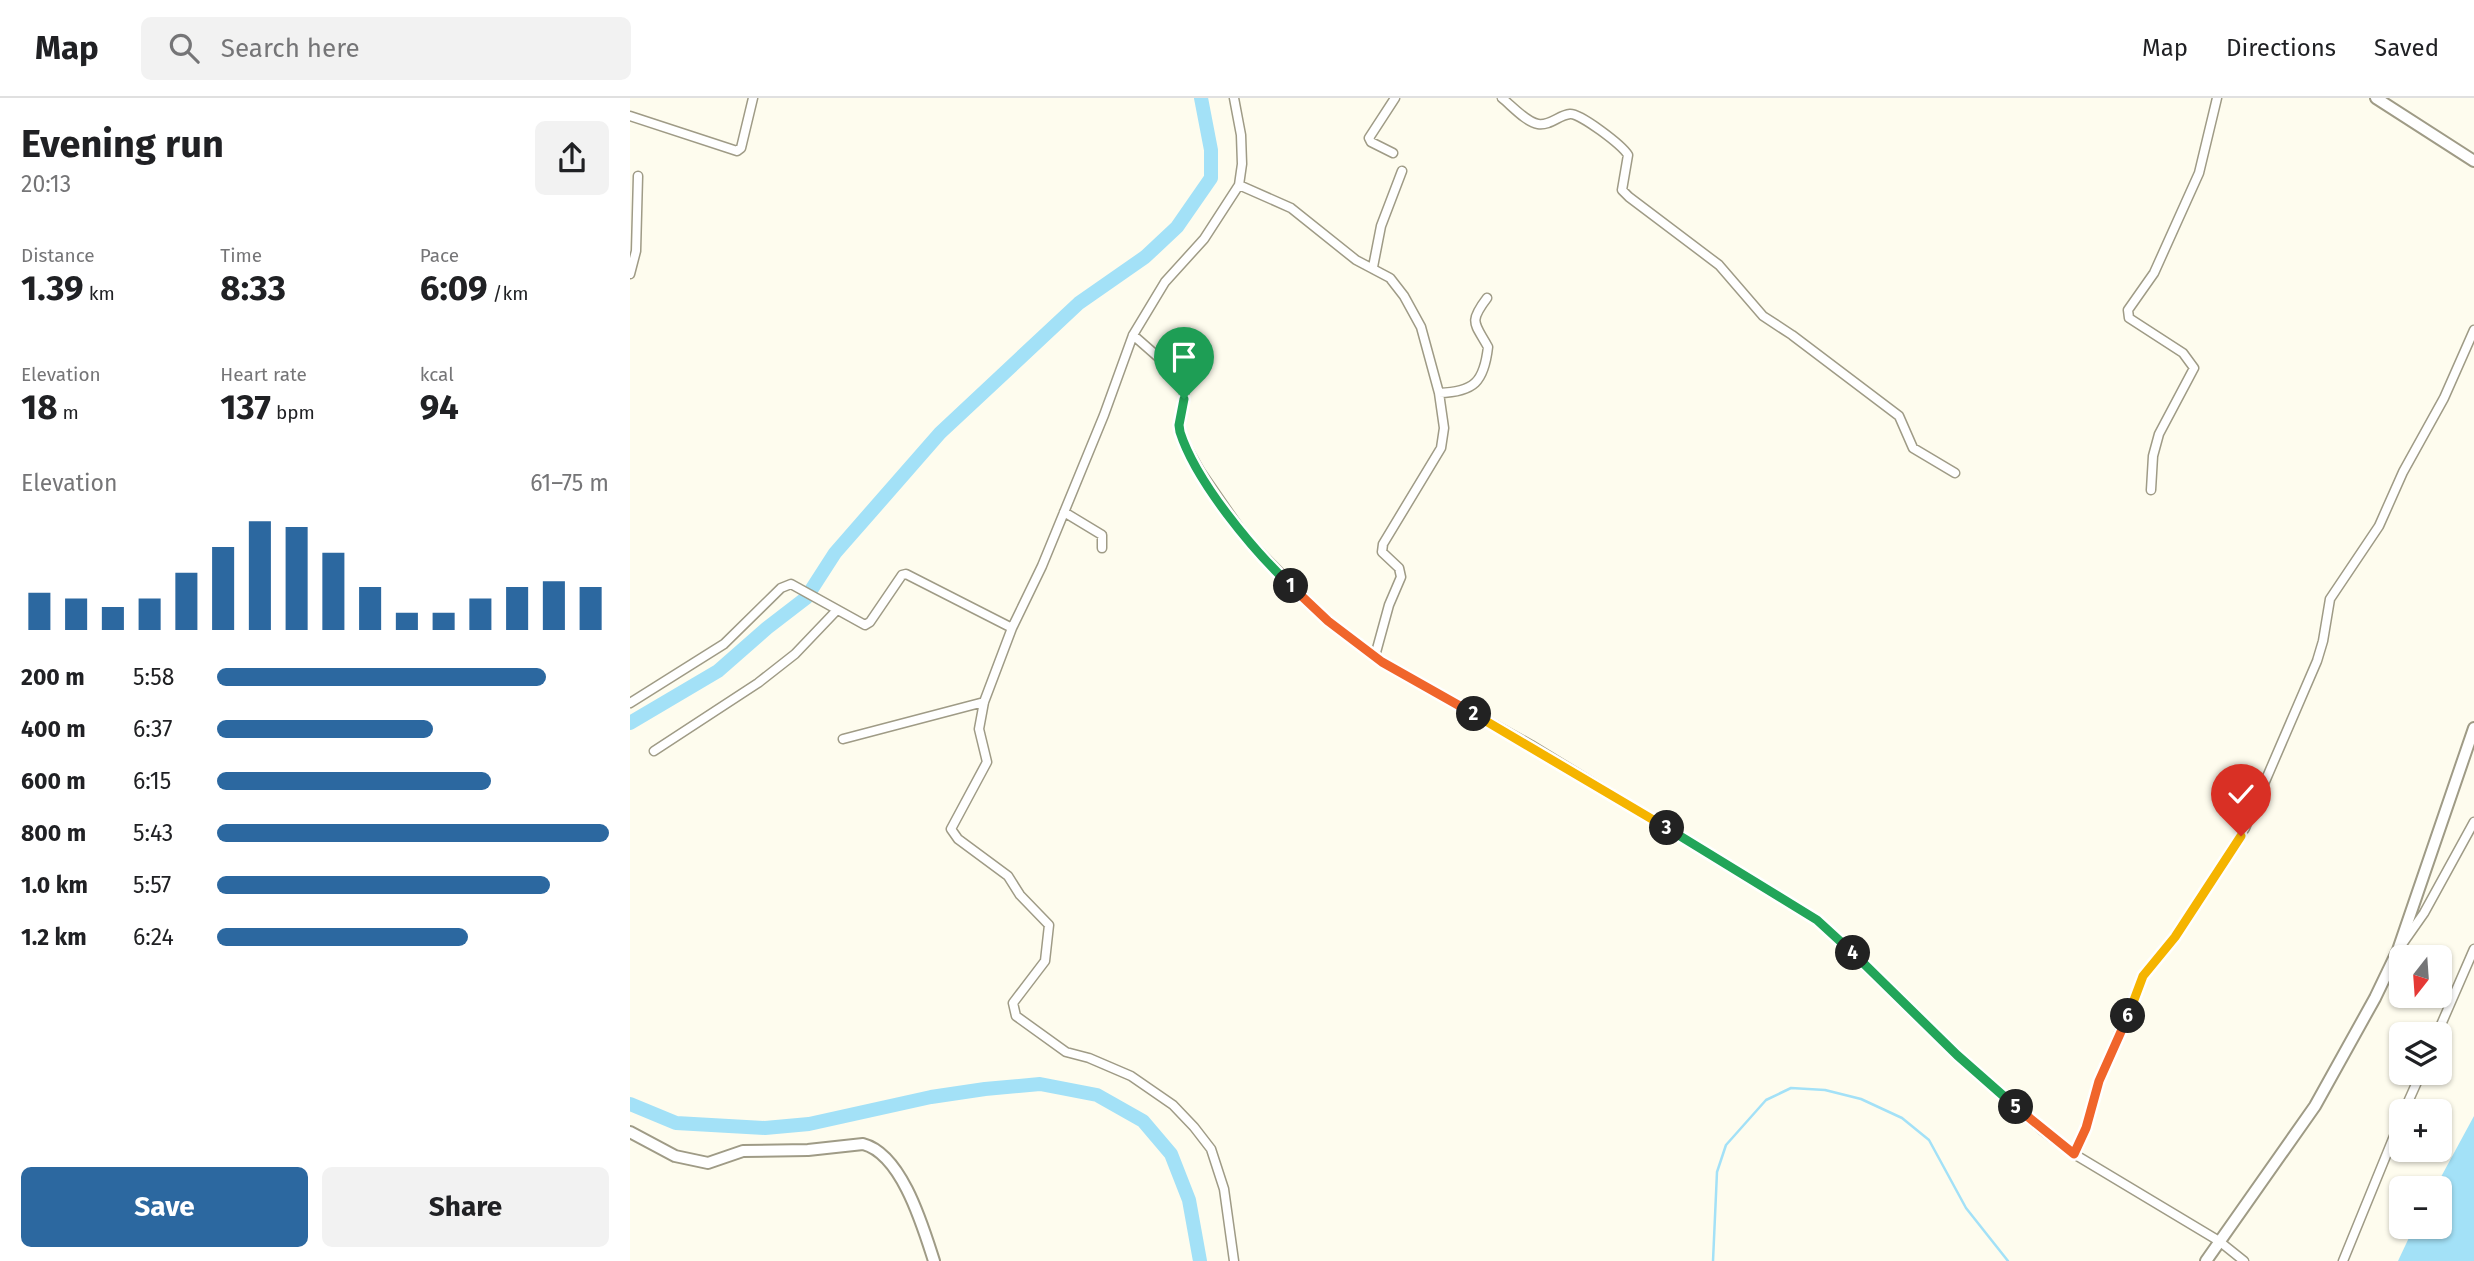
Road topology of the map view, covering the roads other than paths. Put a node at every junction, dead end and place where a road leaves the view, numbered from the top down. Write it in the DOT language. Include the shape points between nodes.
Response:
graph roads {
  1 [pos="753,98"];
  2 [pos="1234,98"];
  3 [pos="1395,98"];
  4 [pos="1502,98"];
  5 [pos="2217,98"];
  6 [pos="2376,98"];
  7 [pos="630,116"];
  8 [pos="1393,153"];
  9 [pos="2474,161"];
  10 [pos="1402,171"];
  11 [pos="638,176"];
  12 [pos="1239,185"];
  13 [pos="633,250"];
  14 [pos="1373,267"];
  15 [pos="630,274"];
  16 [pos="1487,298"];
  17 [pos="2474,330"];
  18 [pos="1133,335"];
  19 [pos="1439,393"];
  20 [pos="1955,473"];
  21 [pos="2151,490"];
  22 [pos="1064,512"];
  23 [pos="1102,548"];
  24 [pos="837,610"];
  25 [pos="1012,628"];
  26 [pos="1375,656"];
  27 [pos="984,702"];
  28 [pos="630,703"];
  29 [pos="2474,728"];
  30 [pos="843,739"];
  31 [pos="654,751"];
  32 [pos="2474,822"];
  33 [pos="2400,945"];
  34 [pos="2402,945"];
  35 [pos="2474,949"];
  36 [pos="2389,967"];
  37 [pos="2442,1022"];
  38 [pos="630,1132"];
  39 [pos="2389,1148"];
  40 [pos="2074,1154"];
  41 [pos="2219,1241"];
  42 [pos="934,1261"];
  43 [pos="1234,1261"];
  44 [pos="2206,1261"];
  45 [pos="2244,1261"];
  46 [pos="2343,1261"];
  1 -- 7 [label="street" via="741,148 734,151"];
  2 -- 12 [label="street" via="1241,145"];
  3 -- 8 [label="street" via="1368,138"];
  4 -- 20 [label="street" via="1540,125 1577,114 1621,147 1628,155 1622,190 1629,197 1719,265 1763,316 1899,416 1913,448"];
  5 -- 21 [label="street" via="2199,173 2160,262 2128,310 2129,318 2183,353 2194,369 2159,434"];
  6 -- 9 [label="street"];
  10 -- 14 [label="street" via="1381,226"];
  11 -- 13 [label="street"];
  12 -- 14 [label="street" via="1291,208 1356,260"];
  12 -- 18 [label="street" via="1204,239 1165,282"];
  13 -- 15 [label="street"];
  14 -- 19 [label="street" via="1390,278 1421,327"];
  16 -- 19 [label="street" via="1474,316 1488,348 1479,379 1466,389"];
  17 -- 40 [label="street" via="2379,526 2330,599 2317,661 2245,828 2175,937 2143,976"];
  18 -- 22 [label="street"];
  18 -- 26 [label="street" via="1186,384 1181,437 1247,539 1328,621"];
  19 -- 26 [label="street" via="1444,428 1441,448 1383,544 1382,552 1399,568 1401,577"];
  22 -- 23 [label="street" via="1102,535"];
  22 -- 25 [label="street"];
  24 -- 25 [label="street" via="868,624 906,574"];
  24 -- 28 [label="street" via="791,584 780,589 724,644"];
  24 -- 31 [label="street" via="786,661"];
  25 -- 27 [label="street"];
  26 -- 40 [label="street" via="1531,745 1817,920 1957,1055"];
  27 -- 30 [label="street"];
  27 -- 43 [label="street" via="979,729 987,762 951,829 1007,876 1049,925 1045,961 1013,1003 1016,1016 1066,1052 1131,1076 1157,1092 1194,1127 1211,1149 1224,1189"];
  29 -- 33 [label="street"];
  32 -- 34 [label="street"];
  35 -- 37 [label="street"];
  36 -- 41 [label="street" via="2315,1106"];
  38 -- 42 [label="street" via="675,1156 708,1163 743,1151 871,1146 885,1157 905,1186"];
  39 -- 46 [label="street"];
  40 -- 41 [label="street"];
  41 -- 44 [label="street"];
  41 -- 45 [label="street"];
}
